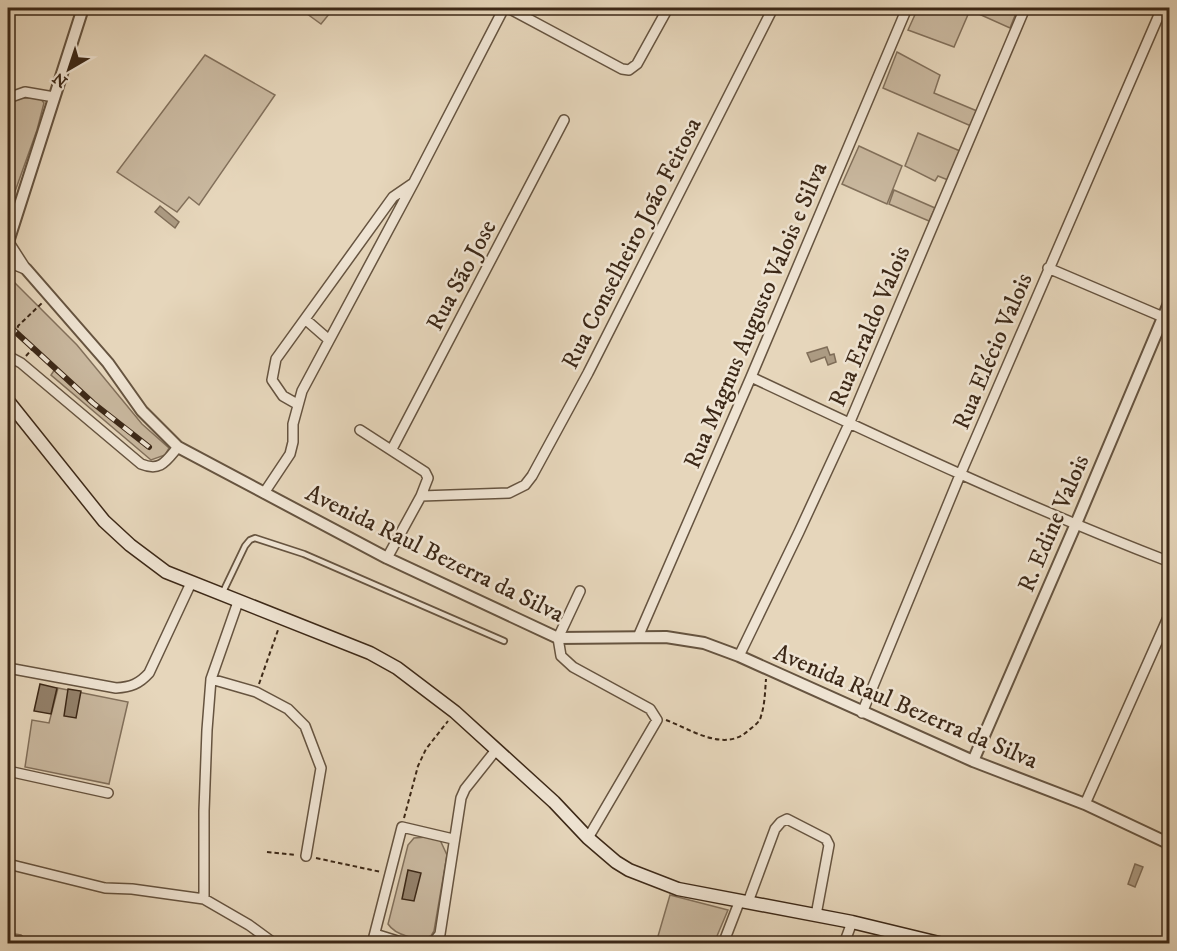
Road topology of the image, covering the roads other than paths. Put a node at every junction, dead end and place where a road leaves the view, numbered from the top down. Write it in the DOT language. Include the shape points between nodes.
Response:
graph roads {
  1 [pos="82,8"];
  2 [pos="506,8"];
  3 [pos="668,8"];
  4 [pos="773,8"];
  5 [pos="907,8"];
  6 [pos="1025,8"];
  7 [pos="1162,8"];
  8 [pos="54,97"];
  9 [pos="8,98"];
  10 [pos="564,120"];
  11 [pos="414,182"];
  12 [pos="8,242"];
  13 [pos="8,262"];
  14 [pos="1048,268"];
  15 [pos="26,269"];
  16 [pos="1170,301"];
  17 [pos="1166,316"];
  18 [pos="305,319"];
  19 [pos="329,340"];
  20 [pos="8,356"];
  21 [pos="751,377"];
  22 [pos="8,401"];
  23 [pos="297,404"];
  24 [pos="849,424"];
  25 [pos="360,430"];
  26 [pos="178,447"];
  27 [pos="392,449"];
  28 [pos="960,475"];
  29 [pos="264,493"];
  30 [pos="421,496"];
  31 [pos="1075,526"];
  32 [pos="387,558"];
  33 [pos="1170,562"];
  34 [pos="191,583"];
  35 [pos="580,591"];
  36 [pos="222,595"];
  37 [pos="238,602"];
  38 [pos="1170,613"];
  39 [pos="639,637"];
  40 [pos="558,638"];
  41 [pos="504,641"];
  42 [pos="739,656"];
  43 [pos="8,668"];
  44 [pos="211,680"];
  45 [pos="862,712"];
  46 [pos="496,750"];
  47 [pos="973,761"];
  48 [pos="8,771"];
  49 [pos="108,793"];
  50 [pos="1085,804"];
  51 [pos="588,838"];
  52 [pos="453,839"];
  53 [pos="1170,844"];
  54 [pos="306,856"];
  55 [pos="8,864"];
  56 [pos="204,899"];
  57 [pos="744,901"];
  58 [pos="816,915"];
  59 [pos="852,922"];
  60 [pos="373,939"];
  61 [pos="275,944"];
  62 [pos="407,944"];
  63 [pos="432,944"];
  64 [pos="723,944"];
  65 [pos="843,944"];
  66 [pos="943,944"];
  1 -- 8 [label="street"];
  2 -- 3 [label="street" via="629,70 637,64"];
  2 -- 11 [label="street"];
  4 -- 30 [label="street, Rua Conselheiro João Feitosa" via="532,476 516,491"];
  5 -- 21 [label="street, Rua Magnus Augusto Valois e Silva"];
  6 -- 24 [label="street, Rua Eraldo Valois"];
  7 -- 14 [label="street, Rua Elécio Valois"];
  8 -- 9 [label="street" via="25,92"];
  8 -- 12 [label="street"];
  10 -- 27 [label="street, Rua São Jose"];
  11 -- 18 [label="street" via="393,197"];
  11 -- 19 [label="street"];
  12 -- 15 [label="street, Avenida Raul Bezerra da Silva"];
  13 -- 15 [label="street, Avenida Raul Bezerra da Silva"];
  14 -- 17 [label="street"];
  14 -- 28 [label="street, Rua Elécio Valois"];
  15 -- 26 [label="street, Avenida Raul Bezerra da Silva" via="108,363 142,411"];
  16 -- 17 [label="street, R. Edine Valois"];
  17 -- 31 [label="street, R. Edine Valois"];
  18 -- 19 [label="street"];
  18 -- 23 [label="street" via="276,359 272,380 283,396"];
  19 -- 23 [label="street"];
  20 -- 26 [label="street" via="141,464 160,466"];
  21 -- 24 [label="street"];
  21 -- 39 [label="street, Rua Magnus Augusto Valois e Silva"];
  22 -- 34 [label="main road" via="104,521 165,572"];
  23 -- 29 [label="street" via="290,454"];
  24 -- 28 [label="street"];
  24 -- 42 [label="street, Rua Eraldo Valois"];
  25 -- 27 [label="street"];
  26 -- 29 [label="street, Avenida Raul Bezerra da Silva"];
  27 -- 30 [label="street" via="425,472 427,482"];
  28 -- 31 [label="street"];
  28 -- 45 [label="street, Rua Elécio Valois"];
  29 -- 32 [label="street, Avenida Raul Bezerra da Silva"];
  30 -- 32 [label="street"];
  31 -- 33 [label="street"];
  31 -- 47 [label="street, R. Edine Valois"];
  32 -- 40 [label="street, Avenida Raul Bezerra da Silva"];
  34 -- 36 [label="main road"];
  34 -- 43 [label="street" via="149,673 130,687 116,688"];
  35 -- 40 [label="street"];
  36 -- 37 [label="main road"];
  36 -- 41 [label="lane" via="245,546 255,538 304,554"];
  37 -- 44 [label="street"];
  37 -- 46 [label="main road" via="381,658 455,712"];
  38 -- 50 [label="street"];
  39 -- 40 [label="street, Avenida Raul Bezerra da Silva"];
  39 -- 42 [label="street, Avenida Raul Bezerra da Silva" via="704,643"];
  40 -- 51 [label="street" via="566,662 653,712 656,725"];
  42 -- 45 [label="street, Avenida Raul Bezerra da Silva"];
  44 -- 54 [label="street" via="256,692 288,709 305,726 321,768"];
  44 -- 56 [label="street"];
  45 -- 47 [label="street, Avenida Raul Bezerra da Silva"];
  46 -- 51 [label="main road"];
  46 -- 52 [label="street" via="465,789"];
  47 -- 50 [label="street, Avenida Raul Bezerra da Silva"];
  48 -- 49 [label="street"];
  50 -- 53 [label="street, Avenida Raul Bezerra da Silva"];
  51 -- 57 [label="main road" via="628,870 662,884"];
  52 -- 60 [label="street" via="402,827"];
  52 -- 63 [label="street" via="440,934"];
  55 -- 56 [label="street" via="105,888"];
  56 -- 61 [label="street"];
  57 -- 58 [label="main road"];
  57 -- 58 [label="street" via="775,830 787,819 830,844"];
  57 -- 64 [label="street"];
  58 -- 59 [label="main road"];
  59 -- 65 [label="street"];
  59 -- 66 [label="main road"];
  60 -- 62 [label="street"];
}
